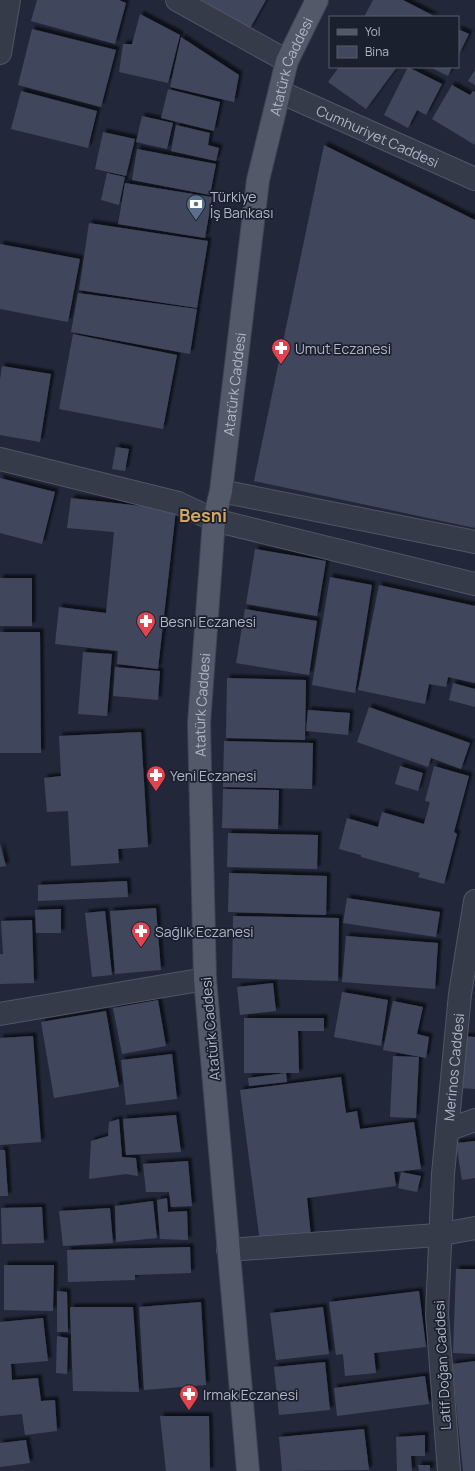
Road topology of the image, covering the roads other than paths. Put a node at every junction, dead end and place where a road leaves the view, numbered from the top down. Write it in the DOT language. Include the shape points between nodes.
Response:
graph roads {
  1 [pos="9,0"];
  2 [pos="177,0"];
  3 [pos="317,0"];
  4 [pos="0,53"];
  5 [pos="287,60"];
  6 [pos="280,92"];
  7 [pos="475,179"];
  8 [pos="0,459"];
  9 [pos="221,491"];
  10 [pos="214,520"];
  11 [pos="475,542"];
  12 [pos="475,584"];
  13 [pos="475,901"];
  14 [pos="205,979"];
  15 [pos="0,1014"];
  16 [pos="475,1120"];
  17 [pos="447,1130"];
  18 [pos="475,1228"];
  19 [pos="440,1235"];
  20 [pos="228,1250"];
  21 [pos="248,1471"];
  22 [pos="449,1471"];
  1 -- 4 [label="street"];
  2 -- 5 [label="street"];
  3 -- 5 [label="main road, Atatürk Caddesi"];
  5 -- 6 [label="main road, Atatürk Caddesi"];
  6 -- 7 [label="street, Cumhuriyet Caddesi"];
  6 -- 9 [label="main road, Atatürk Caddesi" via="258,180"];
  8 -- 10 [label="street" via="178,503"];
  9 -- 10 [label="main road, Atatürk Caddesi"];
  9 -- 11 [label="street"];
  10 -- 12 [label="street"];
  10 -- 14 [label="main road, Atatürk Caddesi" via="199,724"];
  13 -- 17 [label="street, Merinos Caddesi" via="460,994"];
  14 -- 15 [label="street"];
  14 -- 20 [label="main road, Atatürk Caddesi"];
  16 -- 17 [label="street"];
  17 -- 19 [label="street, Merinos Caddesi"];
  18 -- 19 [label="street"];
  19 -- 20 [label="street"];
  19 -- 22 [label="street, Latif Doğan Caddesi" via="437,1314"];
  20 -- 21 [label="main road, Atatürk Caddesi"];
}
